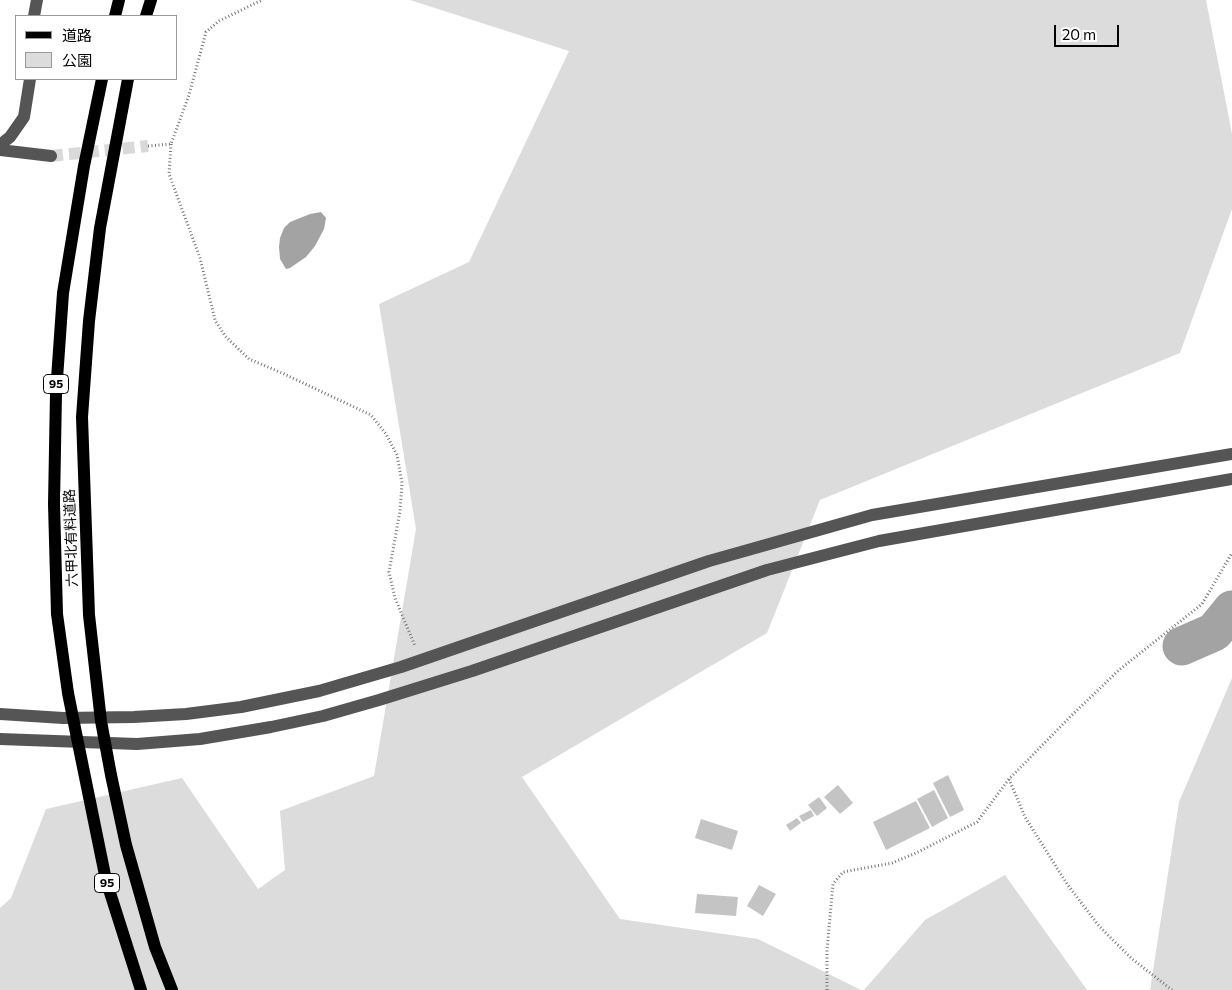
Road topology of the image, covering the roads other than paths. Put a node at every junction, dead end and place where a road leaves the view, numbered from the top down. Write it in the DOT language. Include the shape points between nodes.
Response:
graph roads {
  1 [pos="36,0"];
  2 [pos="119,0"];
  3 [pos="150,0"];
  4 [pos="34,15"];
  5 [pos="115,15"];
  6 [pos="146,15"];
  7 [pos="30,80"];
  8 [pos="102,80"];
  9 [pos="128,80"];
  10 [pos="0,145"];
  11 [pos="0,150"];
  12 [pos="51,156"];
  13 [pos="1232,454"];
  14 [pos="1232,480"];
  15 [pos="0,714"];
  16 [pos="0,739"];
  17 [pos="141,990"];
  18 [pos="172,990"];
  1 -- 4 [label="street"];
  2 -- 5 [label="main road"];
  3 -- 6 [label="main road"];
  7 -- 10 [label="street" via="24,117 10,138"];
  8 -- 17 [label="main road, 六甲北有料道路 / 95" via="63,294 56,393 54,504 57,614 68,693 106,880"];
  9 -- 18 [label="main road, 六甲北有料道路 / 95" via="100,228 82,417 89,615 101,721 126,844 155,946"];
  11 -- 12 [label="street"];
  13 -- 15 [label="street" via="872,515 708,561 421,660 319,691 241,707 134,718"];
  14 -- 16 [label="street" via="879,541 767,570 472,671 323,716 271,727 200,739 137,744"];
}
